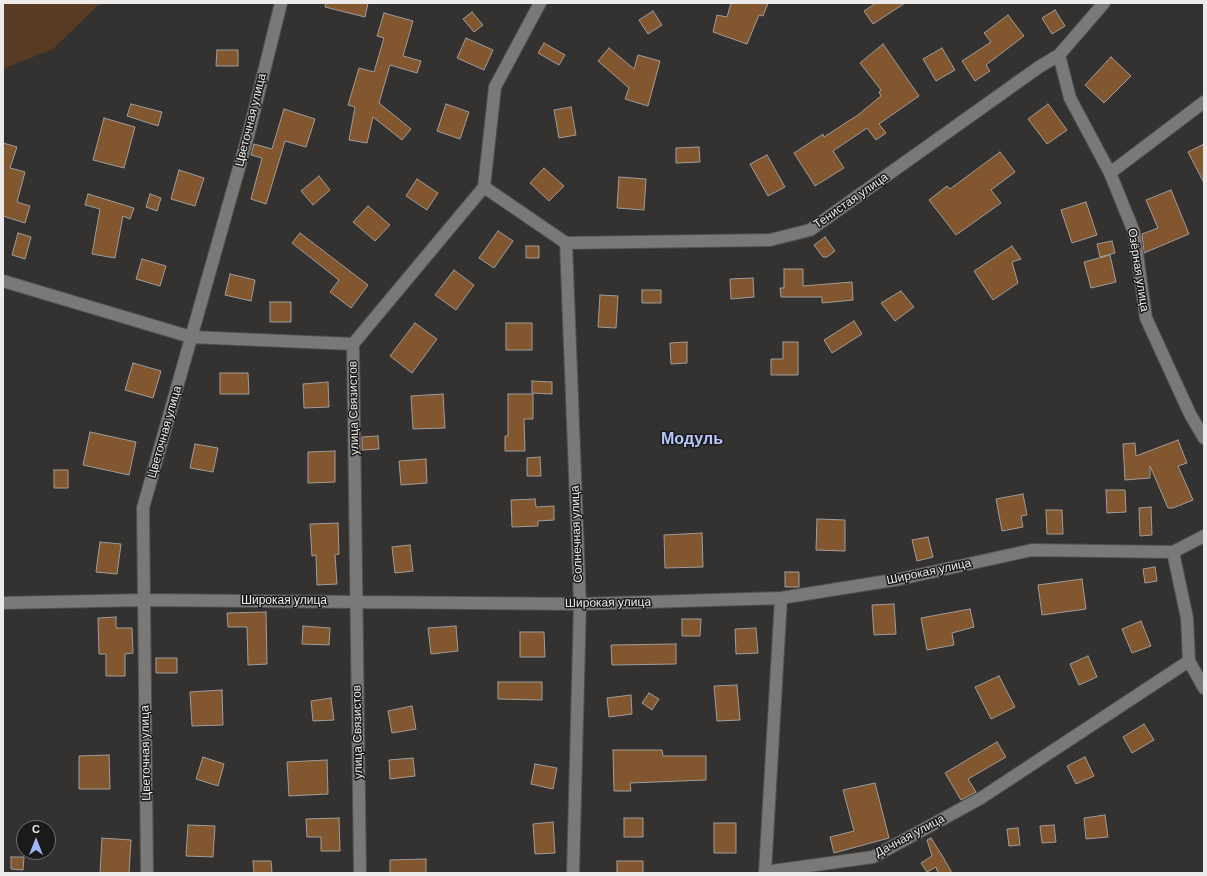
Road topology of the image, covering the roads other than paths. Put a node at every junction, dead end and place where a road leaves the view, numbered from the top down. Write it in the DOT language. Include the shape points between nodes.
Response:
graph roads {
  1 [pos="281,3"];
  2 [pos="540,3"];
  3 [pos="1104,3"];
  4 [pos="1059,55"];
  5 [pos="1204,102"];
  6 [pos="1110,173"];
  7 [pos="484,187"];
  8 [pos="566,243"];
  9 [pos="3,281"];
  10 [pos="191,337"];
  11 [pos="353,344"];
  12 [pos="1204,438"];
  13 [pos="1204,536"];
  14 [pos="1173,552"];
  15 [pos="781,598"];
  16 [pos="144,600"];
  17 [pos="357,601"];
  18 [pos="3,603"];
  19 [pos="580,604"];
  20 [pos="1189,661"];
  21 [pos="1204,688"];
  22 [pos="147,873"];
  23 [pos="360,873"];
  24 [pos="573,873"];
  1 -- 10 [label="street, Цветочная улица" via="248,136"];
  2 -- 7 [label="street" via="495,87"];
  3 -- 4 [label="street, Тенистая улица"];
  4 -- 6 [label="street, Озёрная улица" via="1070,98"];
  4 -- 8 [label="street, Тенистая улица" via="810,230 770,240"];
  5 -- 6 [label="street"];
  6 -- 12 [label="street, Озёрная улица" via="1134,232 1146,318 1190,414"];
  7 -- 8 [label="street"];
  7 -- 11 [label="street, улица Связистов"];
  8 -- 19 [label="street, Солнечная улица"];
  9 -- 10 [label="street"];
  10 -- 11 [label="street"];
  10 -- 16 [label="street, Цветочная улица" via="143,508"];
  11 -- 17 [label="street, улица Связистов"];
  13 -- 14 [label="street, Широкая улица"];
  14 -- 15 [label="street, Широкая улица" via="1032,550 900,579"];
  14 -- 20 [label="street" via="1187,618"];
  15 -- 19 [label="street, Широкая улица"];
  15 -- 20 [label="street, Дачная улица" via="764,872 872,857 981,798"];
  16 -- 17 [label="street, Широкая улица"];
  16 -- 18 [label="street, Широкая улица"];
  16 -- 22 [label="street, Цветочная улица"];
  17 -- 19 [label="street, Широкая улица"];
  17 -- 23 [label="street, улица Связистов"];
  19 -- 24 [label="street, Солнечная улица"];
  20 -- 21 [label="street"];
}
